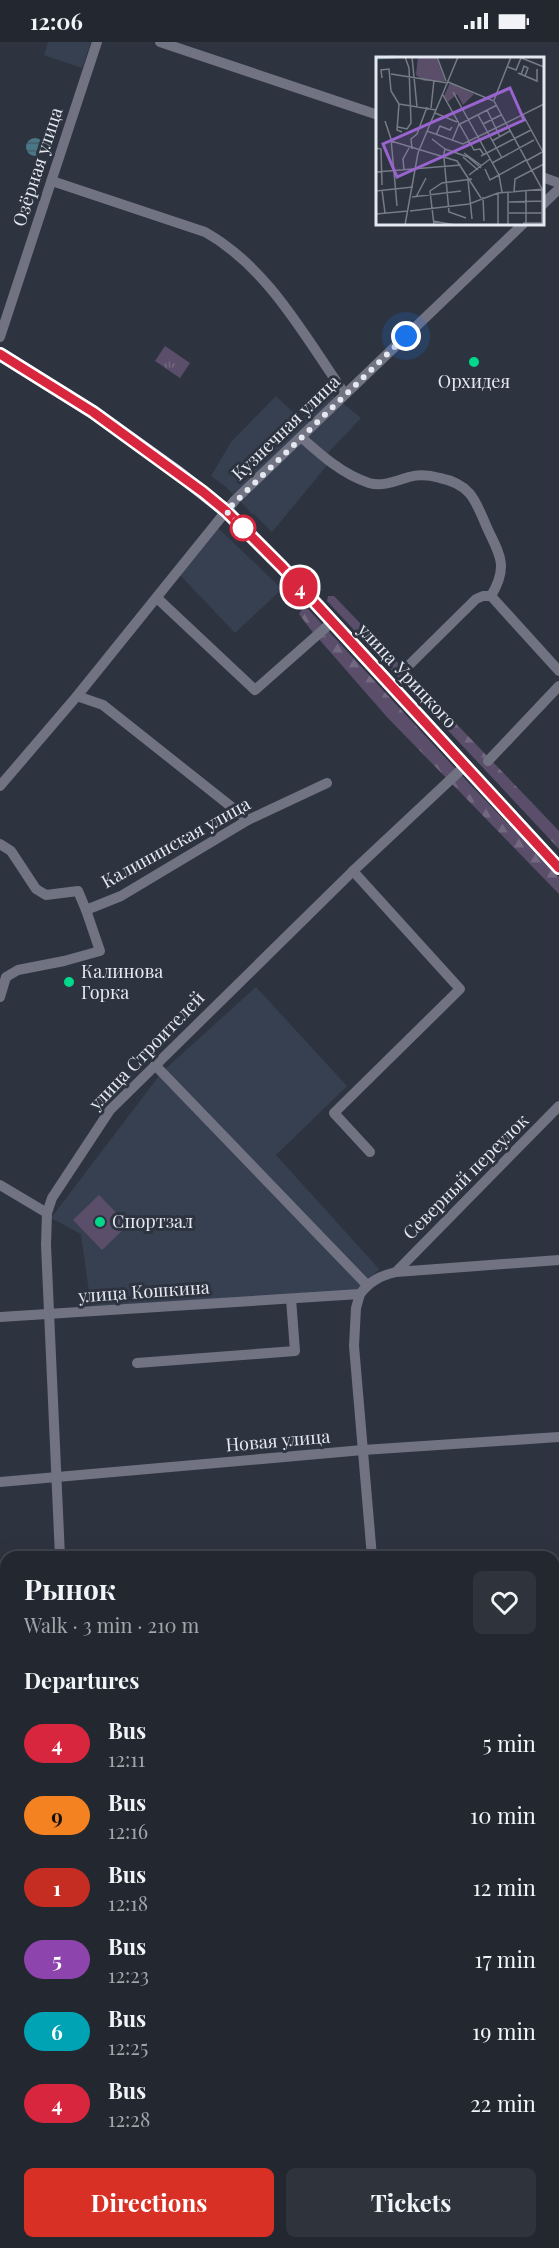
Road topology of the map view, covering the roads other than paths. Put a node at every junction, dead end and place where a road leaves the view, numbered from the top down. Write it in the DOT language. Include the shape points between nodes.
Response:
graph roads {
  1 [pos="97,42"];
  2 [pos="160,42"];
  3 [pos="376,114"];
  4 [pos="544,177"];
  5 [pos="52,181"];
  6 [pos="559,183"];
  7 [pos="559,189"];
  8 [pos="544,204"];
  9 [pos="522,225"];
  10 [pos="0,337"];
  11 [pos="0,354"];
  12 [pos="345,394"];
  13 [pos="301,437"];
  14 [pos="226,511"];
  15 [pos="491,596"];
  16 [pos="157,598"];
  17 [pos="332,622"];
  18 [pos="403,671"];
  19 [pos="559,671"];
  20 [pos="559,686"];
  21 [pos="77,696"];
  22 [pos="488,761"];
  23 [pos="465,766"];
  24 [pos="327,783"];
  25 [pos="0,786"];
  26 [pos="248,820"];
  27 [pos="0,844"];
  28 [pos="559,868"];
  29 [pos="353,871"];
  30 [pos="86,910"];
  31 [pos="0,997"];
  32 [pos="155,1065"];
  33 [pos="559,1106"];
  34 [pos="370,1152"];
  35 [pos="0,1185"];
  36 [pos="47,1213"];
  37 [pos="559,1260"];
  38 [pos="396,1272"];
  39 [pos="364,1290"];
  40 [pos="291,1299"];
  41 [pos="49,1314"];
  42 [pos="0,1317"];
  43 [pos="137,1363"];
  44 [pos="559,1437"];
  45 [pos="363,1450"];
  46 [pos="56,1479"];
  47 [pos="0,1482"];
  48 [pos="60,1551"];
  49 [pos="371,1551"];
  1 -- 5 [label="street, Озёрная улица"];
  2 -- 3 [label="street"];
  4 -- 6 [label="street"];
  5 -- 10 [label="street, Озёрная улица"];
  5 -- 12 [label="street" via="219,240 272,291"];
  7 -- 8 [label="street"];
  9 -- 12 [label="street, Кузнечная улица"];
  11 -- 14 [label="main road, улица Урицкого" via="93,412"];
  12 -- 13 [label="street, Кузнечная улица"];
  13 -- 14 [label="street, Кузнечная улица"];
  13 -- 15 [label="street" via="343,471 372,484 418,474 464,486 502,558 501,574"];
  14 -- 16 [label="street, Кузнечная улица"];
  14 -- 17 [label="main road, улица Урицкого"];
  15 -- 18 [label="street" via="476,599"];
  15 -- 19 [label="street"];
  16 -- 17 [label="street" via="255,690"];
  16 -- 21 [label="street, Кузнечная улица"];
  17 -- 23 [label="main road, улица Урицкого"];
  20 -- 22 [label="street"];
  21 -- 25 [label="street, Кузнечная улица"];
  21 -- 26 [label="street" via="103,705"];
  23 -- 28 [label="main road, улица Урицкого"];
  23 -- 29 [label="street, улица Строителей"];
  24 -- 26 [label="street, Калининская улица"];
  26 -- 30 [label="street, Калининская улица" via="121,896"];
  27 -- 30 [label="street, Калининская улица" via="11,851 36,889 46,895 78,891"];
  29 -- 32 [label="street, улица Строителей"];
  29 -- 34 [label="street" via="460,989 334,1113"];
  30 -- 31 [label="street" via="100,951 18,970 6,977"];
  32 -- 36 [label="street, улица Строителей" via="110,1110 52,1198"];
  32 -- 39 [label="street"];
  33 -- 38 [label="street, Северный переулок"];
  35 -- 36 [label="street"];
  36 -- 41 [label="street, улица Строителей"];
  37 -- 38 [label="street, улица Кошкина"];
  38 -- 39 [label="street, улица Кошкина" via="378,1277"];
  39 -- 40 [label="street, улица Кошкина"];
  39 -- 45 [label="street" via="356,1308 354,1346"];
  40 -- 41 [label="street, улица Кошкина"];
  40 -- 43 [label="street" via="295,1351"];
  41 -- 42 [label="street, улица Кошкина"];
  41 -- 46 [label="street, улица Строителей"];
  44 -- 45 [label="street, Новая улица"];
  45 -- 46 [label="street, Новая улица"];
  45 -- 49 [label="street"];
  46 -- 47 [label="street, Новая улица"];
  46 -- 48 [label="street, улица Строителей"];
}
